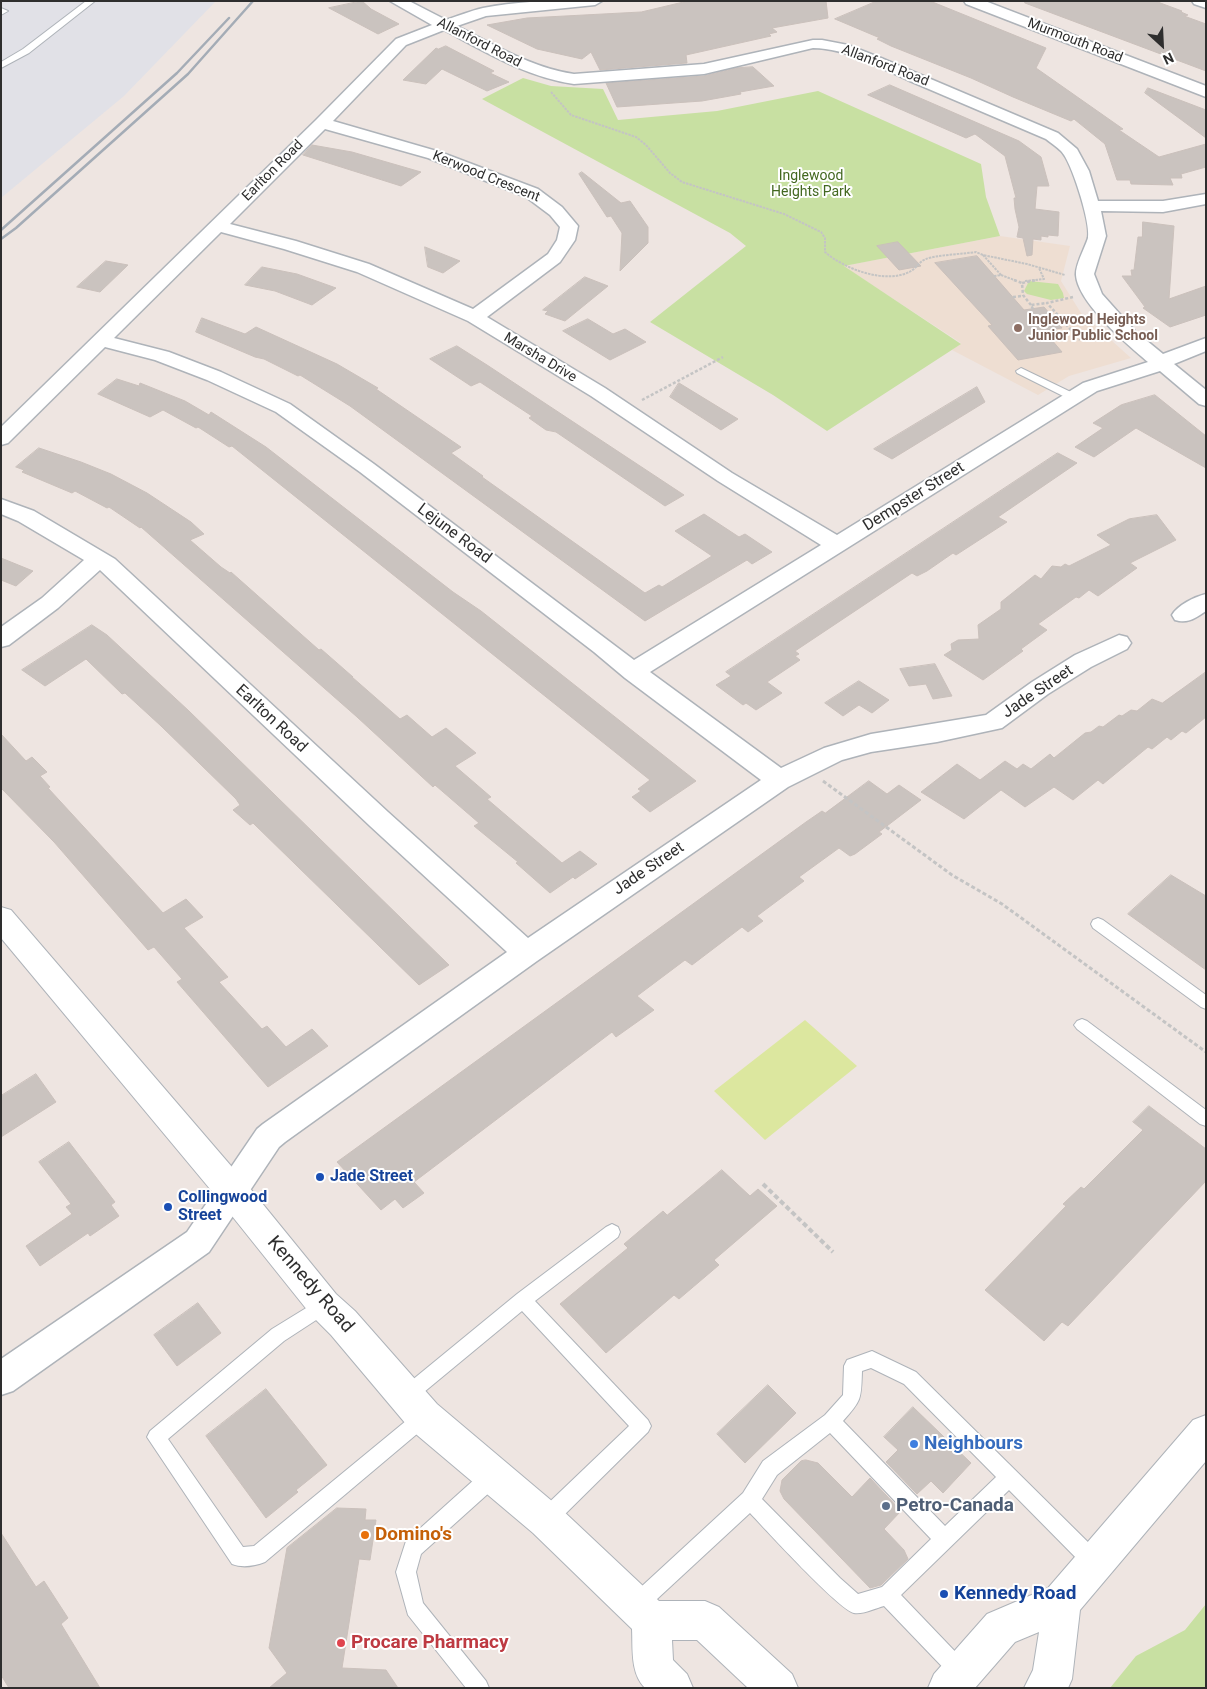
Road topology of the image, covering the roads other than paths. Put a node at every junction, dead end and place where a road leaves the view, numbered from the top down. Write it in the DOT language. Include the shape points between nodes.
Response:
graph roads {
  1 [pos="91,1"];
  2 [pos="397,1"];
  3 [pos="595,1"];
  4 [pos="971,1"];
  5 [pos="1199,1"];
  6 [pos="1206,4"];
  7 [pos="444,26"];
  8 [pos="1,66"];
  9 [pos="1206,92"];
  10 [pos="322,122"];
  11 [pos="1206,199"];
  12 [pos="1091,206"];
  13 [pos="218,226"];
  14 [pos="475,317"];
  15 [pos="102,341"];
  16 [pos="1206,344"];
  17 [pos="1161,362"];
  18 [pos="1021,371"];
  19 [pos="1072,397"];
  20 [pos="1206,400"];
  21 [pos="1,439"];
  22 [pos="1,506"];
  23 [pos="837,545"];
  24 [pos="99,558"];
  25 [pos="1206,601"];
  26 [pos="1183,615"];
  27 [pos="1,639"];
  28 [pos="1119,643"];
  29 [pos="633,672"];
  30 [pos="779,780"];
  31 [pos="1,918"];
  32 [pos="1098,924"];
  33 [pos="527,953"];
  34 [pos="1206,1003"];
  35 [pos="1082,1025"];
  36 [pos="1206,1120"];
  37 [pos="232,1191"];
  38 [pos="612,1232"];
  39 [pos="522,1300"];
  40 [pos="324,1305"];
  41 [pos="1,1379"];
  42 [pos="415,1406"];
  43 [pos="831,1421"];
  44 [pos="1206,1433"];
  45 [pos="493,1475"];
  46 [pos="1009,1477"];
  47 [pos="750,1500"];
  48 [pos="546,1520"];
  49 [pos="944,1539"];
  50 [pos="1096,1564"];
  51 [pos="887,1595"];
  52 [pos="1062,1602"];
  53 [pos="643,1613"];
  54 [pos="955,1680"];
  55 [pos="479,1688"];
  56 [pos="673,1688"];
  57 [pos="778,1688"];
  58 [pos="1044,1688"];
  1 -- 8 [label="lane"];
  2 -- 7 [label="street, Allanford Road"];
  3 -- 7 [label="street, Earlton Road" via="496,10"];
  4 -- 9 [label="street, Murmouth Road"];
  5 -- 6 [label="street"];
  7 -- 10 [label="street, Earlton Road" via="401,42"];
  7 -- 12 [label="street, Allanford Road" via="531,69 574,79 704,69 813,44 838,47 899,70 1062,142 1081,171"];
  10 -- 13 [label="street, Earlton Road"];
  10 -- 14 [label="street, Kerwood Crescent" via="434,155 532,193 556,211 569,226 566,240 554,258"];
  11 -- 12 [label="street" via="1162,207"];
  12 -- 17 [label="street, Allanford Road" via="1097,236 1085,274 1093,296 1128,335"];
  13 -- 14 [label="street, Marsha Drive" via="363,268"];
  13 -- 15 [label="street, Earlton Road"];
  14 -- 23 [label="street, Marsha Drive"];
  15 -- 21 [label="street, Earlton Road"];
  15 -- 29 [label="street, Lejune Road" via="162,356 283,408 382,479"];
  16 -- 17 [label="street, Dempster Street"];
  17 -- 19 [label="street, Dempster Street" via="1147,370 1090,387"];
  17 -- 20 [label="street, Allanford Road"];
  18 -- 19 [label="lane"];
  19 -- 23 [label="street, Dempster Street"];
  22 -- 24 [label="street, Earlton Road" via="26,516"];
  23 -- 29 [label="street, Dempster Street"];
  24 -- 27 [label="street" via="50,603"];
  24 -- 33 [label="street, Earlton Road"];
  25 -- 26 [label="street"];
  28 -- 30 [label="street, Jade Street" via="1083,661 993,722 871,743 833,754"];
  29 -- 30 [label="street, Lejune Road"];
  30 -- 33 [label="street, Jade Street"];
  31 -- 37 [label="main road, Kennedy Road"];
  32 -- 34 [label="lane"];
  33 -- 37 [label="street, Jade Street" via="268,1138"];
  35 -- 36 [label="lane"];
  37 -- 40 [label="main road, Kennedy Road"];
  37 -- 41 [label="street" via="198,1242"];
  38 -- 39 [label="lane"];
  39 -- 42 [label="lane"];
  39 -- 48 [label="lane" via="642,1426"];
  40 -- 42 [label="main road, Kennedy Road"];
  40 -- 42 [label="lane" via="278,1335 156,1438 239,1557 258,1555"];
  42 -- 45 [label="main road, Kennedy Road"];
  43 -- 46 [label="lane" via="852,1398 853,1366 872,1359 910,1378"];
  43 -- 47 [label="lane" via="770,1468"];
  43 -- 49 [label="lane"];
  44 -- 50 [label="main road"];
  45 -- 48 [label="main road, Kennedy Road"];
  45 -- 55 [label="lane" via="413,1548 406,1572 415,1608"];
  46 -- 49 [label="lane"];
  46 -- 50 [label="lane"];
  47 -- 51 [label="lane" via="855,1604"];
  47 -- 53 [label="lane"];
  48 -- 53 [label="main road, Kennedy Road"];
  49 -- 51 [label="lane"];
  50 -- 52 [label="main road"];
  51 -- 54 [label="lane"];
  52 -- 54 [label="main road" via="1001,1628"];
  52 -- 58 [label="main road" via="1052,1679"];
  53 -- 56 [label="main road" via="654,1670"];
  53 -- 57 [label="main road" via="705,1621"];
}
